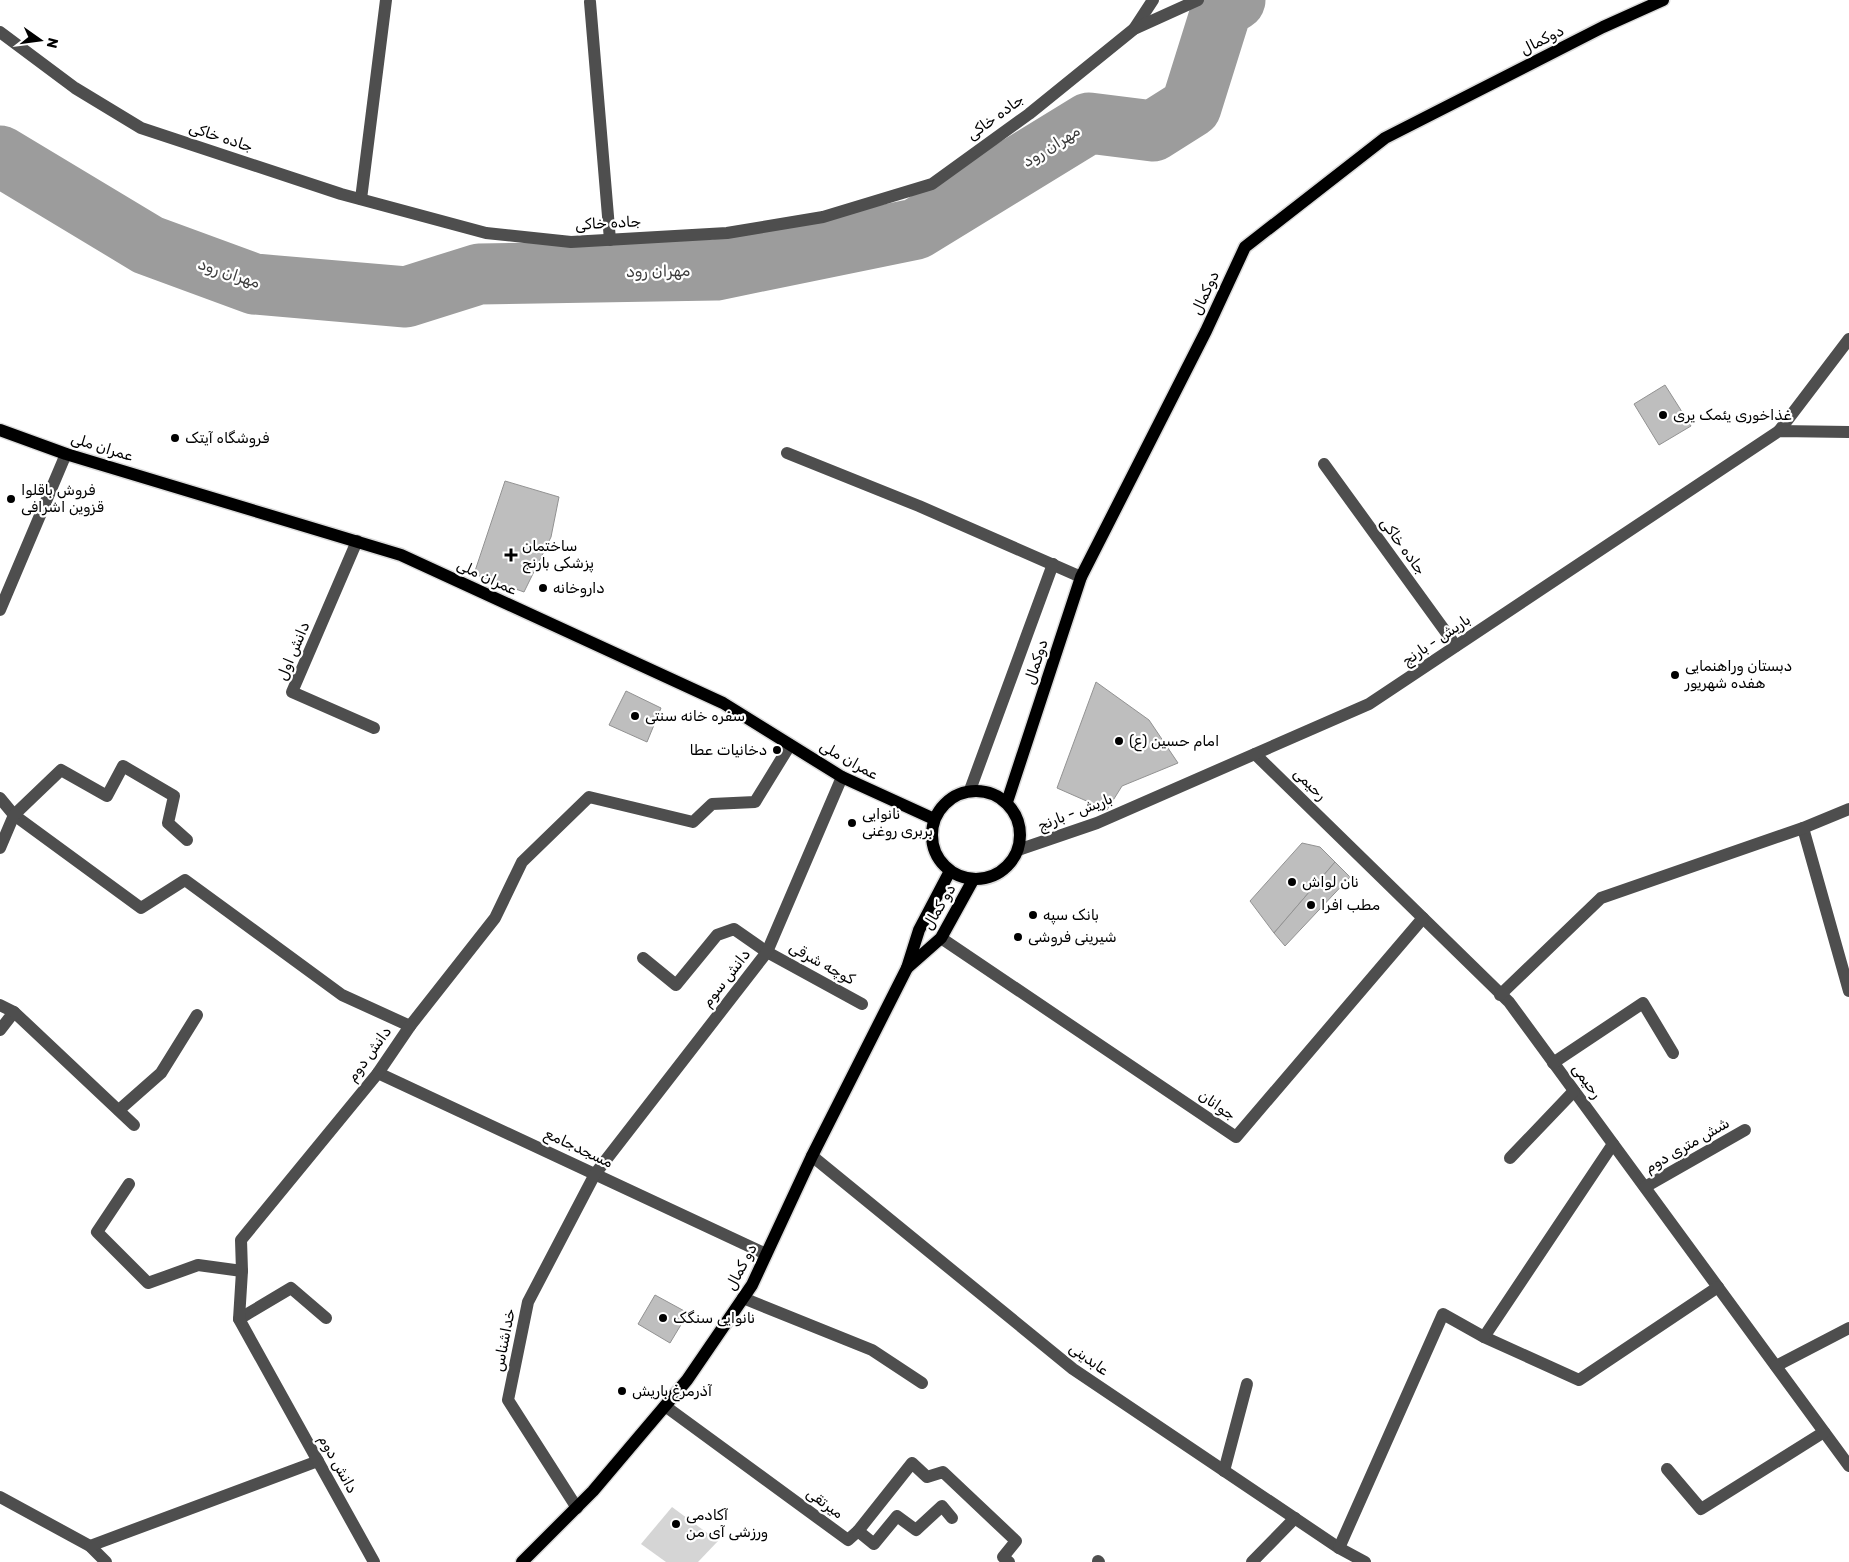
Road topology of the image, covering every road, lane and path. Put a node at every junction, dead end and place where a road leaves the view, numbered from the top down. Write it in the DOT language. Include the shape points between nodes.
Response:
graph roads {
  1 [pos="386,0"];
  2 [pos="1153,0"];
  3 [pos="1198,0"];
  4 [pos="1663,0"];
  5 [pos="590,2"];
  6 [pos="1134,29"];
  7 [pos="0,32"];
  8 [pos="361,199"];
  9 [pos="610,240"];
  10 [pos="1849,339"];
  11 [pos="0,430"];
  12 [pos="1779,431"];
  13 [pos="1849,432"];
  14 [pos="787,453"];
  15 [pos="66,454"];
  16 [pos="1324,464"];
  17 [pos="357,541"];
  18 [pos="1053,564"];
  19 [pos="1081,577"];
  20 [pos="0,610"];
  21 [pos="1456,646"];
  22 [pos="374,728"];
  23 [pos="790,745"];
  24 [pos="1255,754"];
  25 [pos="842,778"];
  26 [pos="970,790"];
  27 [pos="0,798"];
  28 [pos="1007,802"];
  29 [pos="1849,809"];
  30 [pos="14,814"];
  31 [pos="934,819"];
  32 [pos="1803,828"];
  33 [pos="187,840"];
  34 [pos="0,848"];
  35 [pos="1018,850"];
  36 [pos="950,871"];
  37 [pos="974,880"];
  38 [pos="1423,918"];
  39 [pos="942,938"];
  40 [pos="767,952"];
  41 [pos="643,958"];
  42 [pos="907,968"];
  43 [pos="1849,990"];
  44 [pos="1500,995"];
  45 [pos="862,1004"];
  46 [pos="0,1005"];
  47 [pos="14,1012"];
  48 [pos="197,1015"];
  49 [pos="410,1026"];
  50 [pos="0,1030"];
  51 [pos="1672,1053"];
  52 [pos="1553,1063"];
  53 [pos="378,1073"];
  54 [pos="1574,1090"];
  55 [pos="119,1110"];
  56 [pos="134,1125"];
  57 [pos="1745,1130"];
  58 [pos="1613,1144"];
  59 [pos="812,1156"];
  60 [pos="1510,1158"];
  61 [pos="595,1174"];
  62 [pos="129,1184"];
  63 [pos="1645,1187"];
  64 [pos="766,1254"];
  65 [pos="242,1271"];
  66 [pos="1718,1287"];
  67 [pos="743,1298"];
  68 [pos="326,1318"];
  69 [pos="240,1319"];
  70 [pos="1849,1328"];
  71 [pos="1484,1336"];
  72 [pos="1776,1366"];
  73 [pos="922,1384"];
  74 [pos="1247,1384"];
  75 [pos="665,1406"];
  76 [pos="1824,1432"];
  77 [pos="318,1461"];
  78 [pos="1849,1466"];
  79 [pos="1667,1469"];
  80 [pos="1224,1470"];
  81 [pos="0,1497"];
  82 [pos="577,1508"];
  83 [pos="952,1518"];
  84 [pos="1295,1518"];
  85 [pos="858,1531"];
  86 [pos="90,1546"];
  87 [pos="1339,1548"];
  88 [pos="106,1562"];
  89 [pos="374,1562"];
  90 [pos="522,1562"];
  91 [pos="1009,1562"];
  92 [pos="1252,1562"];
  93 [pos="1365,1562"];
  1 -- 8 [label="street"];
  2 -- 6 [label="street"];
  3 -- 6 [label="street, جاده خاکی"];
  4 -- 19 [label="main road, دوکمال" via="1385,138 1245,247"];
  5 -- 9 [label="street"];
  6 -- 9 [label="street, جاده خاکی" via="1029,114 932,184 823,217 727,233"];
  7 -- 8 [label="street, جاده خاکی" via="75,88 141,128"];
  8 -- 9 [label="street, جاده خاکی" via="486,233 571,242"];
  10 -- 12 [label="street, باریش - بارنج"];
  11 -- 15 [label="main road, عمران ملی"];
  12 -- 13 [label="street"];
  12 -- 21 [label="street, باریش - بارنج"];
  14 -- 18 [label="street"];
  15 -- 17 [label="main road, عمران ملی"];
  15 -- 20 [label="street"];
  16 -- 21 [label="street, جاده خاکی"];
  17 -- 22 [label="street, دانش اول" via="292,692"];
  17 -- 23 [label="main road, عمران ملی" via="400,555 723,703"];
  18 -- 19 [label="street"];
  18 -- 26 [label="street"];
  19 -- 28 [label="main road, دوکمال"];
  21 -- 24 [label="street, باریش - بارنج" via="1369,704"];
  23 -- 25 [label="main road, عمران ملی"];
  23 -- 49 [label="street, دانش دوم" via="755,802 712,804 693,822 589,797 522,862 495,918"];
  24 -- 35 [label="street, باریش - بارنج" via="1098,823"];
  24 -- 38 [label="street, رحیمی"];
  25 -- 31 [label="main road, عمران ملی"];
  25 -- 40 [label="street, دانش سوم"];
  26 -- 28 [label="main road" via="990,792"];
  26 -- 31 [label="main road" via="948,799"];
  27 -- 30 [label="street"];
  28 -- 35 [label="main road" via="1019,824"];
  29 -- 32 [label="street"];
  30 -- 33 [label="street" via="61,770 107,796 124,766 174,796 168,823"];
  30 -- 34 [label="street"];
  30 -- 49 [label="street" via="141,908 185,880 342,995"];
  31 -- 36 [label="main road" via="931,838 937,857"];
  32 -- 43 [label="street"];
  32 -- 44 [label="street" via="1601,898"];
  35 -- 37 [label="main road" via="1008,866 992,876"];
  36 -- 37 [label="main road"];
  36 -- 42 [label="main road, دو کمال" via="919,930"];
  37 -- 39 [label="main road, دو کمال"];
  38 -- 39 [label="street, جوانان" via="1236,1137"];
  38 -- 44 [label="street, رحیمی"];
  39 -- 42 [label="main road, دو کمال"];
  40 -- 41 [label="street, کوچه شرقی" via="734,929 718,935 676,985"];
  40 -- 45 [label="street, کوچه شرقی"];
  40 -- 61 [label="street, دانش سوم"];
  42 -- 59 [label="main road, دو کمال"];
  44 -- 52 [label="street, رحیمی" via="1509,1002"];
  46 -- 47 [label="street"];
  47 -- 50 [label="street"];
  47 -- 55 [label="street"];
  48 -- 55 [label="street" via="161,1074"];
  49 -- 53 [label="street, دانش دوم"];
  51 -- 52 [label="street" via="1644,1003"];
  52 -- 54 [label="street, رحیمی"];
  53 -- 61 [label="street, مسجدجامع"];
  53 -- 65 [label="street, دانش دوم" via="241,1240"];
  54 -- 58 [label="street, رحیمی"];
  54 -- 60 [label="street"];
  55 -- 56 [label="street"];
  57 -- 63 [label="street, شش متری دوم"];
  58 -- 63 [label="street, رحیمی"];
  58 -- 71 [label="street"];
  59 -- 64 [label="main road, دو کمال"];
  59 -- 80 [label="street, عابدینی" via="1073,1369"];
  61 -- 64 [label="street, مسجدجامع"];
  61 -- 82 [label="street, خداشناس" via="528,1302 508,1400"];
  62 -- 65 [label="street" via="97,1232 148,1283 198,1266"];
  63 -- 66 [label="street, رحیمی"];
  64 -- 67 [label="main road, دو کمال"];
  65 -- 69 [label="street, دانش دوم"];
  66 -- 71 [label="street" via="1579,1380"];
  66 -- 72 [label="street, رحیمی"];
  67 -- 73 [label="street" via="872,1350"];
  67 -- 75 [label="main road, دو کمال" via="688,1380"];
  68 -- 69 [label="street" via="291,1288"];
  69 -- 77 [label="street, دانش دوم"];
  70 -- 72 [label="street"];
  71 -- 87 [label="street" via="1443,1314"];
  72 -- 76 [label="street, رحیمی"];
  74 -- 80 [label="street"];
  75 -- 82 [label="main road, دو کمال"];
  75 -- 85 [label="street, میرتقی" via="848,1540"];
  76 -- 78 [label="street, رحیمی"];
  76 -- 79 [label="street" via="1701,1510"];
  77 -- 86 [label="street"];
  77 -- 89 [label="street, دانش دوم"];
  80 -- 84 [label="street, عابدینی"];
  81 -- 86 [label="street"];
  82 -- 90 [label="main road, دو کمال"];
  83 -- 85 [label="street" via="942,1506 916,1530 897,1516 874,1544"];
  84 -- 87 [label="street, عابدینی"];
  84 -- 92 [label="street"];
  85 -- 91 [label="street" via="912,1463 927,1477 943,1472 1016,1541 1003,1557"];
  86 -- 88 [label="street"];
  87 -- 93 [label="street, عابدینی"];
}
